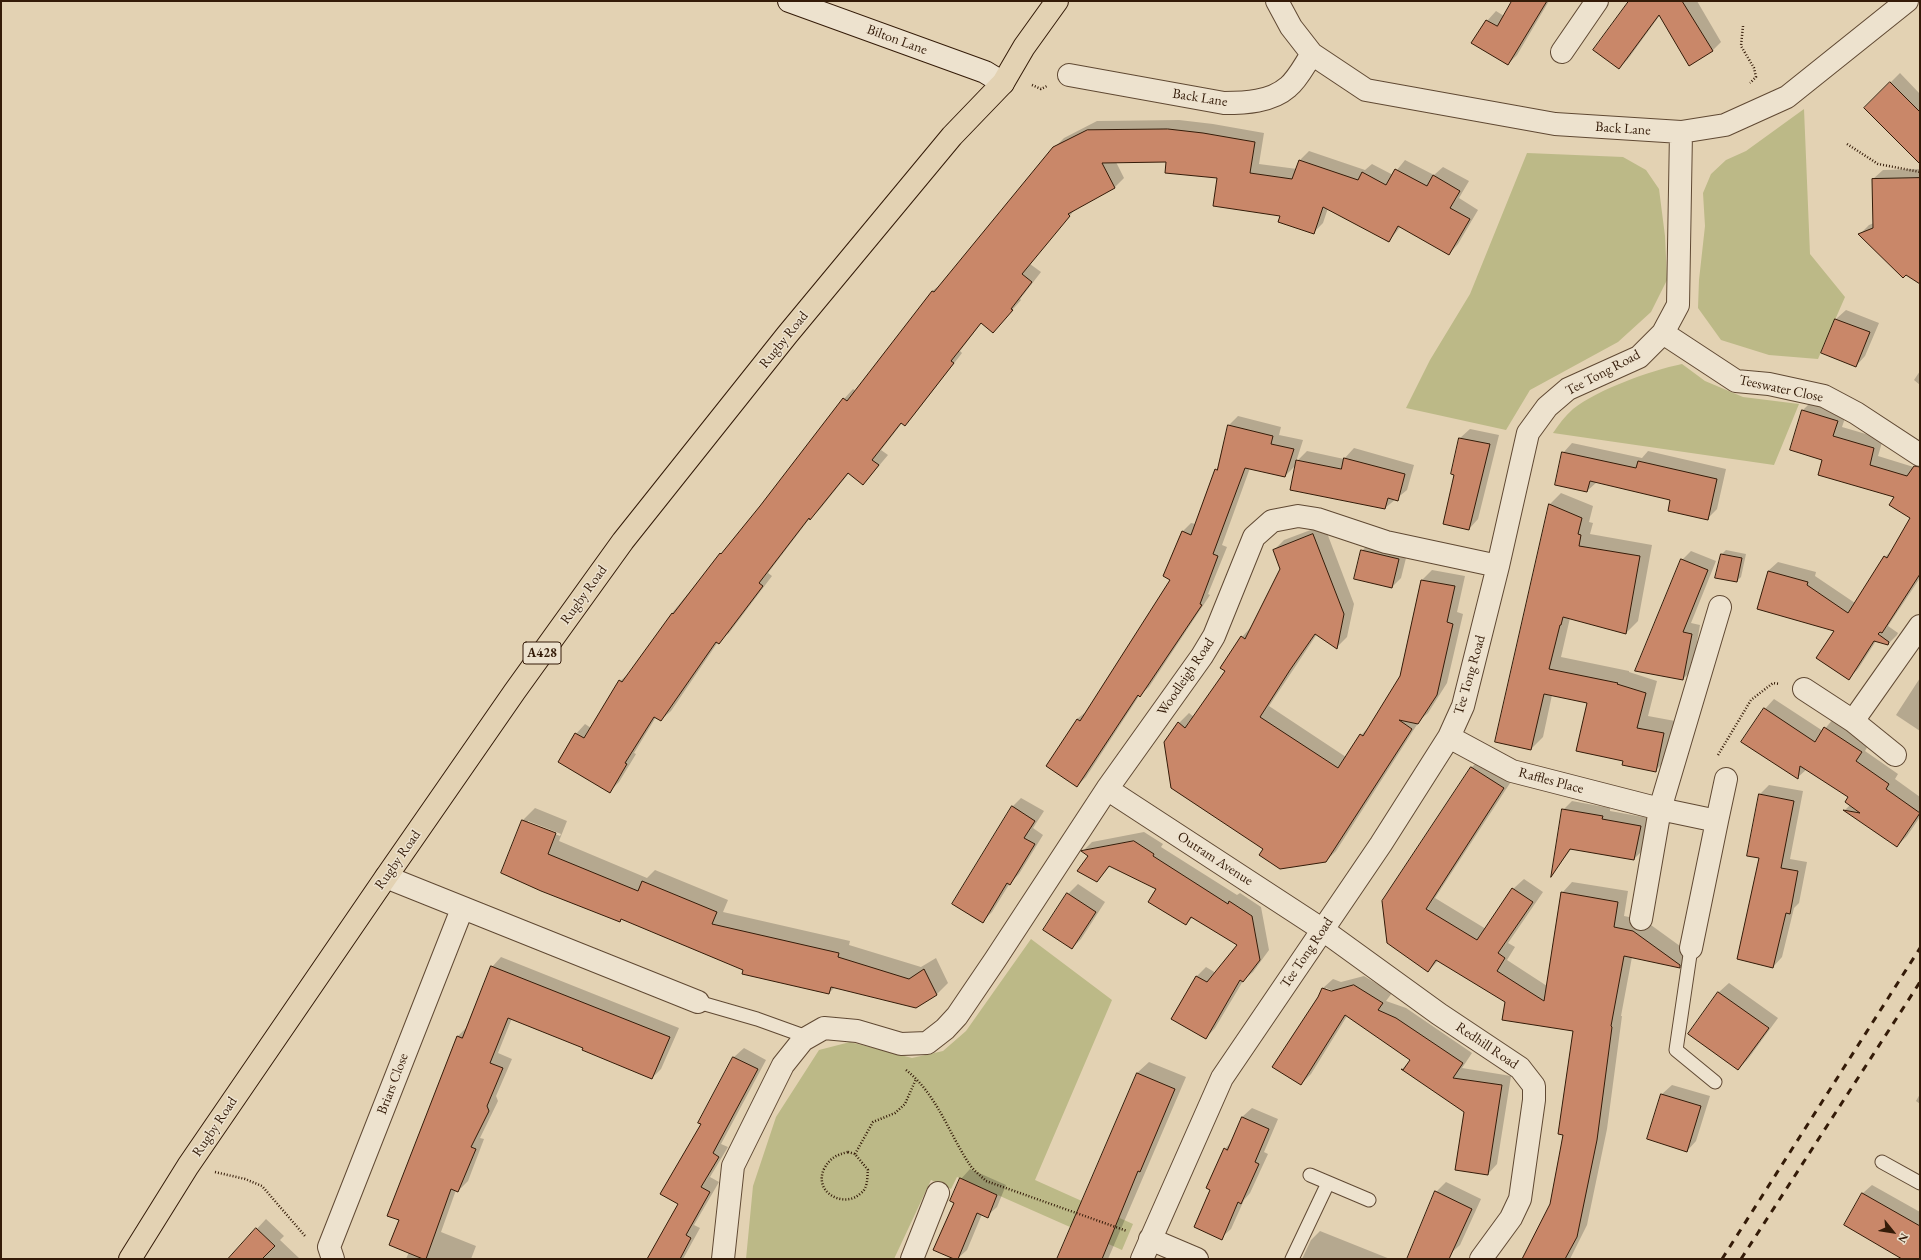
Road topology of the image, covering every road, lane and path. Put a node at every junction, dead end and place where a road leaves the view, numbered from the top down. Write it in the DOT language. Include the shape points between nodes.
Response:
graph roads {
  1 [pos="789,1"];
  2 [pos="1057,1"];
  3 [pos="1277,1"];
  4 [pos="1597,1"];
  5 [pos="1907,1"];
  6 [pos="1743,26"];
  7 [pos="1562,52"];
  8 [pos="1312,54"];
  9 [pos="1754,68"];
  10 [pos="1069,76"];
  11 [pos="1003,83"];
  12 [pos="1681,132"];
  13 [pos="1847,144"];
  14 [pos="1920,172"];
  15 [pos="1663,332"];
  16 [pos="1920,455"];
  17 [pos="1498,566"];
  18 [pos="1720,607"];
  19 [pos="1920,626"];
  20 [pos="1804,689"];
  21 [pos="1854,721"];
  22 [pos="1449,737"];
  23 [pos="1896,755"];
  24 [pos="1721,771"];
  25 [pos="1108,789"];
  26 [pos="1660,809"];
  27 [pos="1717,821"];
  28 [pos="386,877"];
  29 [pos="462,909"];
  30 [pos="1641,919"];
  31 [pos="1323,930"];
  32 [pos="1691,948"];
  33 [pos="698,1002"];
  34 [pos="807,1037"];
  35 [pos="905,1069"];
  36 [pos="917,1078"];
  37 [pos="1715,1082"];
  38 [pos="855,1154"];
  39 [pos="1882,1162"];
  40 [pos="212,1171"];
  41 [pos="1310,1175"];
  42 [pos="1328,1183"];
  43 [pos="1920,1183"];
  44 [pos="938,1193"];
  45 [pos="1369,1200"];
  46 [pos="306,1237"];
  47 [pos="1150,1239"];
  48 [pos="130,1259"];
  49 [pos="333,1259"];
  50 [pos="724,1259"];
  51 [pos="912,1259"];
  52 [pos="1142,1259"];
  53 [pos="1197,1259"];
  54 [pos="1292,1259"];
  55 [pos="1481,1259"];
  1 -- 11 [label="street, Bilton Lane" via="985,72"];
  2 -- 11 [label="main road, A428" via="1024,46"];
  3 -- 8 [label="street, Back Lane" via="1291,27"];
  4 -- 7 [label="street"];
  5 -- 12 [label="street, Back Lane" via="1787,97 1725,125"];
  6 -- 9 [label="path" via="1742,46"];
  8 -- 10 [label="street, Back Lane" via="1289,87 1274,96 1247,103 1224,103"];
  8 -- 12 [label="street, Back Lane" via="1366,90 1556,124"];
  11 -- 28 [label="main road, Rugby Road / A428" via="952,136 787,335 623,541"];
  12 -- 15 [label="street, Tee Tong Road" via="1678,305"];
  13 -- 14 [label="path" via="1878,164"];
  15 -- 16 [label="street, Teeswater Close" via="1736,381 1769,384 1824,396 1856,413"];
  15 -- 17 [label="street, Tee Tong Road" via="1639,358 1568,389 1547,407 1528,433"];
  17 -- 22 [label="street, Tee Tong Road" via="1463,706"];
  17 -- 25 [label="street, Woodleigh Road" via="1386,542 1317,519 1298,516 1272,521 1254,537 1214,636 1202,656"];
  18 -- 26 [label="street"];
  19 -- 21 [label="street"];
  20 -- 21 [label="street"];
  20 -- 24 [label="path" via="1773,683 1751,700"];
  21 -- 23 [label="street"];
  22 -- 26 [label="street, Raffles Place" via="1512,771"];
  22 -- 31 [label="street, Tee Tong Road" via="1427,775"];
  24 -- 27 [label="street"];
  25 -- 31 [label="street, Outram Avenue"];
  25 -- 34 [label="street, Woodleigh Road" via="957,1016 945,1029 927,1043 902,1044 857,1031 824,1028"];
  26 -- 27 [label="street, Raffles Place"];
  26 -- 30 [label="street"];
  27 -- 32 [label="street"];
  28 -- 29 [label="street"];
  28 -- 48 [label="main road, Rugby Road / A428" via="188,1166"];
  29 -- 33 [label="street"];
  29 -- 49 [label="street, Briars Close" via="329,1247"];
  31 -- 47 [label="street, Tee Tong Road" via="1222,1078"];
  31 -- 55 [label="street, Redhill Road" via="1439,1014 1520,1068 1534,1086 1520,1199 1511,1218"];
  32 -- 37 [label="lane" via="1676,1050"];
  33 -- 34 [label="lane"];
  34 -- 50 [label="street" via="783,1065 733,1166"];
  35 -- 36 [label="path"];
  36 -- 38 [label="path" via="905,1104 895,1113 873,1122"];
  36 -- 47 [label="path" via="971,1166 986,1181"];
  38 -- 38 [label="path" via="868,1170 867,1184 861,1193 851,1198 837,1199 822,1186 821,1177 829,1160 843,1153"];
  39 -- 43 [label="lane"];
  40 -- 46 [label="path" via="262,1186"];
  41 -- 42 [label="lane"];
  42 -- 45 [label="lane"];
  42 -- 54 [label="lane"];
  44 -- 51 [label="street"];
  47 -- 52 [label="street, Tee Tong Road"];
  47 -- 53 [label="street"];
}
